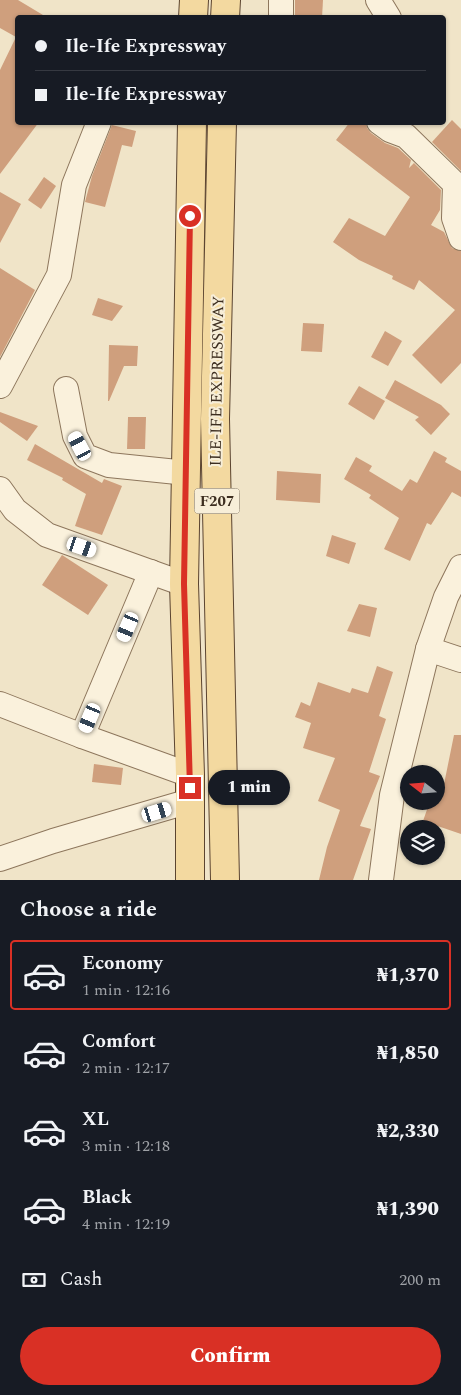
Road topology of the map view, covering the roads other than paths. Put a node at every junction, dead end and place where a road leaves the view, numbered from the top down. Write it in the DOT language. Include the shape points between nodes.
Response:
graph roads {
  1 [pos="194,0"];
  2 [pos="226,0"];
  3 [pos="281,0"];
  4 [pos="378,0"];
  5 [pos="193,15"];
  6 [pos="225,15"];
  7 [pos="281,15"];
  8 [pos="388,15"];
  9 [pos="98,125"];
  10 [pos="192,125"];
  11 [pos="222,125"];
  12 [pos="383,125"];
  13 [pos="461,238"];
  14 [pos="0,386"];
  15 [pos="66,389"];
  16 [pos="186,473"];
  17 [pos="0,489"];
  18 [pos="461,567"];
  19 [pos="151,572"];
  20 [pos="184,584"];
  21 [pos="428,649"];
  22 [pos="461,660"];
  23 [pos="0,704"];
  24 [pos="82,736"];
  25 [pos="190,774"];
  26 [pos="190,802"];
  27 [pos="0,860"];
  28 [pos="190,880"];
  29 [pos="225,880"];
  30 [pos="381,880"];
  1 -- 5 [label="main road"];
  2 -- 6 [label="main road"];
  3 -- 7 [label="street"];
  4 -- 8 [label="street"];
  9 -- 14 [label="street" via="74,185 59,275"];
  10 -- 16 [label="main road, ILE-IFE EXPRESSWAY / F207"];
  11 -- 29 [label="main road, ILE-IFE EXPRESSWAY / F207" via="215,419"];
  12 -- 13 [label="street" via="406,136 455,184 454,218"];
  15 -- 16 [label="street" via="75,436 85,456 109,465"];
  16 -- 20 [label="main road, ILE-IFE EXPRESSWAY / F207"];
  17 -- 19 [label="street" via="15,510 47,535"];
  18 -- 21 [label="street" via="446,597"];
  19 -- 20 [label="street"];
  19 -- 24 [label="street"];
  20 -- 25 [label="main road, ILE-IFE EXPRESSWAY / F207"];
  21 -- 22 [label="street"];
  21 -- 30 [label="street" via="392,795"];
  23 -- 24 [label="street"];
  24 -- 25 [label="street"];
  25 -- 26 [label="main road, ILE-IFE EXPRESSWAY / F207"];
  26 -- 27 [label="street" via="53,841"];
  26 -- 28 [label="main road, ILE-IFE EXPRESSWAY / F207"];
}
